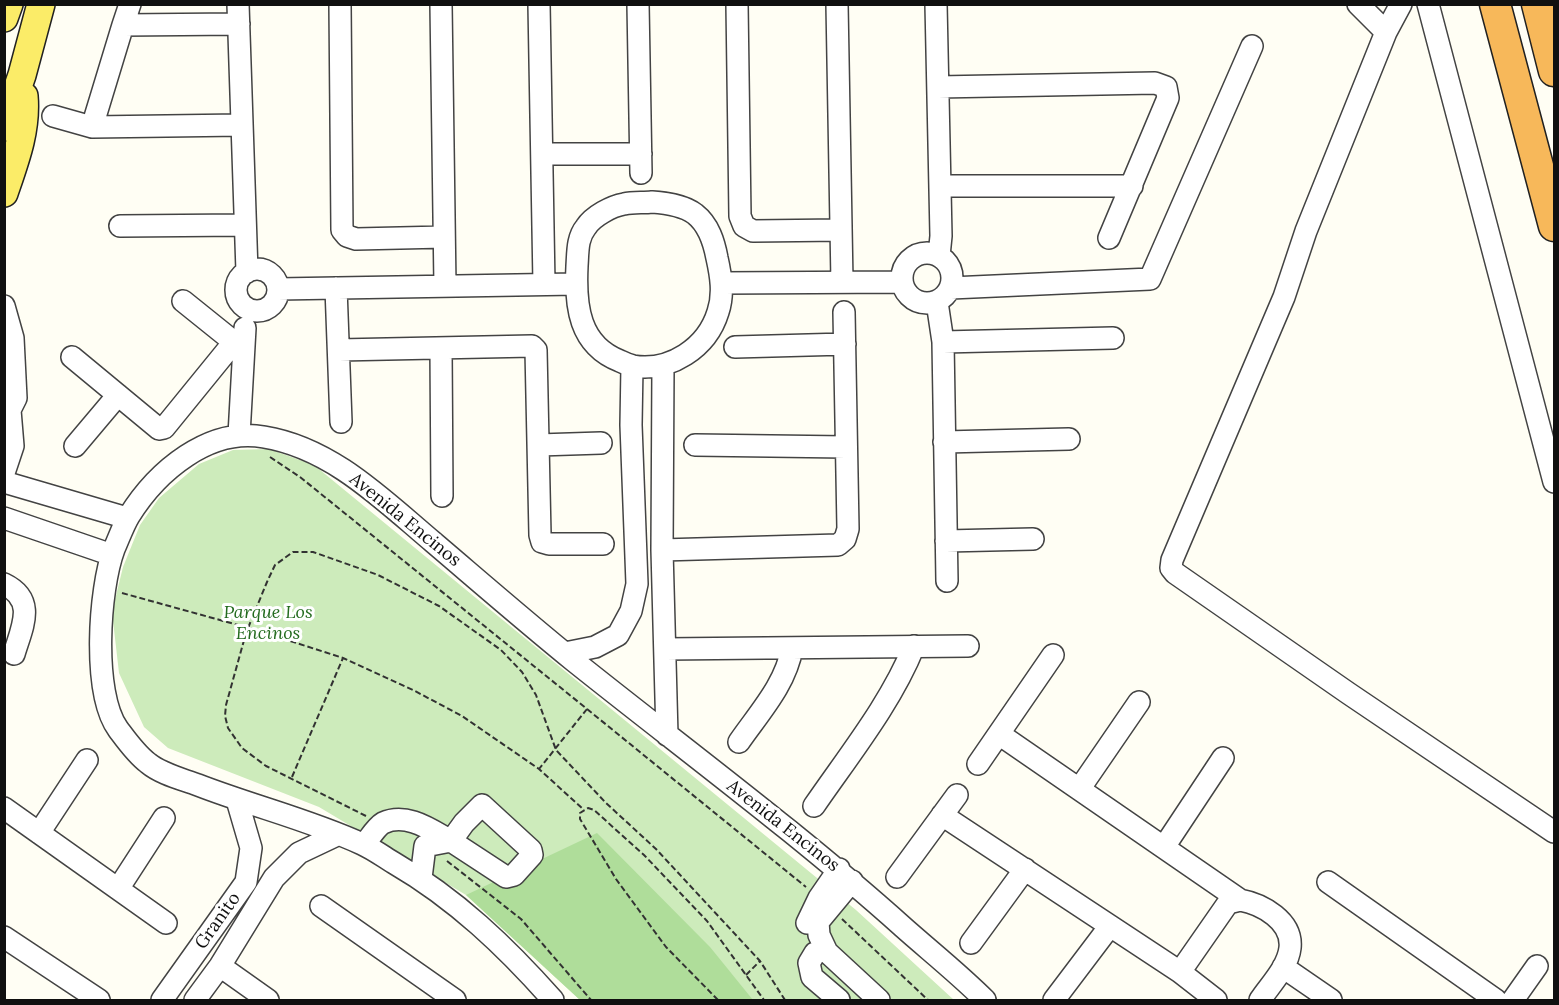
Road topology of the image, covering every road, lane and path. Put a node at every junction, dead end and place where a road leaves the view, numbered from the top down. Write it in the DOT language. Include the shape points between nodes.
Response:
graph roads {
  1 [pos="9,4"];
  2 [pos="41,4"];
  3 [pos="130,4"];
  4 [pos="340,4"];
  5 [pos="441,4"];
  6 [pos="539,4"];
  7 [pos="638,4"];
  8 [pos="737,4"];
  9 [pos="837,4"];
  10 [pos="936,4"];
  11 [pos="1358,4"];
  12 [pos="1401,4"];
  13 [pos="1428,4"];
  14 [pos="1495,4"];
  15 [pos="1537,4"];
  16 [pos="238,14"];
  17 [pos="4,18"];
  18 [pos="123,25"];
  19 [pos="1386,32"];
  20 [pos="1252,46"];
  21 [pos="1554,70"];
  22 [pos="22,75"];
  23 [pos="938,87"];
  24 [pos="53,116"];
  25 [pos="242,125"];
  26 [pos="92,127"];
  27 [pos="4,128"];
  28 [pos="542,154"];
  29 [pos="940,186"];
  30 [pos="1132,186"];
  31 [pos="4,193"];
  32 [pos="244,225"];
  33 [pos="120,226"];
  34 [pos="1554,226"];
  35 [pos="842,230"];
  36 [pos="444,237"];
  37 [pos="1109,238"];
  38 [pos="939,256"];
  39 [pos="247,272"];
  40 [pos="842,282"];
  41 [pos="902,282"];
  42 [pos="722,283"];
  43 [pos="544,284"];
  44 [pos="576,284"];
  45 [pos="445,286"];
  46 [pos="336,288"];
  47 [pos="278,289"];
  48 [pos="944,295"];
  49 [pos="183,301"];
  50 [pos="4,306"];
  51 [pos="248,309"];
  52 [pos="844,312"];
  53 [pos="1113,338"];
  54 [pos="238,340"];
  55 [pos="943,342"];
  56 [pos="845,344"];
  57 [pos="735,347"];
  58 [pos="441,348"];
  59 [pos="339,350"];
  60 [pos="72,357"];
  61 [pos="632,366"];
  62 [pos="663,366"];
  63 [pos="118,395"];
  64 [pos="7,407"];
  65 [pos="341,422"];
  66 [pos="249,435"];
  67 [pos="1069,439"];
  68 [pos="944,442"];
  69 [pos="601,443"];
  70 [pos="539,445"];
  71 [pos="695,445"];
  72 [pos="75,446"];
  73 [pos="846,447"];
  74 [pos="4,473"];
  75 [pos="4,482"];
  76 [pos="1554,482"];
  77 [pos="442,496"];
  78 [pos="4,518"];
  79 [pos="128,518"];
  80 [pos="1033,539"];
  81 [pos="946,541"];
  82 [pos="603,544"];
  83 [pos="662,550"];
  84 [pos="112,555"];
  85 [pos="947,581"];
  86 [pos="4,584"];
  87 [pos="104,588"];
  88 [pos="914,646"];
  89 [pos="968,646"];
  90 [pos="792,648"];
  91 [pos="665,649"];
  92 [pos="565,653"];
  93 [pos="14,654"];
  94 [pos="1053,655"];
  95 [pos="343,658"];
  96 [pos="1139,702"];
  97 [pos="587,709"];
  98 [pos="999,734"];
  99 [pos="667,735"];
  100 [pos="739,742"];
  101 [pos="556,750"];
  102 [pos="1223,758"];
  103 [pos="87,760"];
  104 [pos="978,764"];
  105 [pos="539,769"];
  106 [pos="292,778"];
  107 [pos="1080,788"];
  108 [pos="957,795"];
  109 [pos="237,800"];
  110 [pos="814,806"];
  111 [pos="4,808"];
  112 [pos="584,810"];
  113 [pos="942,815"];
  114 [pos="164,818"];
  115 [pos="382,824"];
  116 [pos="39,832"];
  117 [pos="1554,832"];
  118 [pos="337,835"];
  119 [pos="364,845"];
  120 [pos="425,846"];
  121 [pos="1164,847"];
  122 [pos="1025,870"];
  123 [pos="845,875"];
  124 [pos="897,877"];
  125 [pos="421,878"];
  126 [pos="1328,882"];
  127 [pos="118,889"];
  128 [pos="1240,900"];
  129 [pos="825,903"];
  130 [pos="321,906"];
  131 [pos="166,923"];
  132 [pos="1110,926"];
  133 [pos="4,937"];
  134 [pos="971,943"];
  135 [pos="821,952"];
  136 [pos="760,962"];
  137 [pos="220,966"];
  138 [pos="1537,966"];
  139 [pos="1283,967"];
  140 [pos="1180,972"];
  141 [pos="746,975"];
  142 [pos="1203,997"];
  143 [pos="99,1000"];
  144 [pos="162,1000"];
  145 [pos="195,1000"];
  146 [pos="268,1000"];
  147 [pos="455,1000"];
  148 [pos="553,1000"];
  149 [pos="591,1000"];
  150 [pos="718,1000"];
  151 [pos="764,1000"];
  152 [pos="785,1000"];
  153 [pos="839,1000"];
  154 [pos="879,1000"];
  155 [pos="928,1000"];
  156 [pos="985,1000"];
  157 [pos="1054,1000"];
  158 [pos="1260,1000"];
  159 [pos="1330,1000"];
  160 [pos="1496,1000"];
  161 [pos="1513,1000"];
  1 -- 17 [label="main road"];
  2 -- 22 [label="main road"];
  3 -- 18 [label="street"];
  4 -- 36 [label="street" via="342,230 356,238"];
  5 -- 36 [label="street"];
  6 -- 28 [label="street"];
  7 -- 28 [label="street" via="641,163"];
  8 -- 35 [label="street" via="740,216 744,226 753,231"];
  9 -- 35 [label="street"];
  10 -- 23 [label="street"];
  11 -- 19 [label="street"];
  12 -- 19 [label="street"];
  13 -- 76 [label="street"];
  14 -- 34 [label="highway"];
  15 -- 21 [label="highway"];
  16 -- 18 [label="street"];
  16 -- 25 [label="street"];
  18 -- 26 [label="street"];
  19 -- 117 [label="street" via="1306,231 1284,297 1171,568"];
  20 -- 48 [label="street" via="1150,279"];
  22 -- 27 [label="main road"];
  22 -- 31 [label="main road" via="26,112 23,135"];
  23 -- 29 [label="street"];
  23 -- 30 [label="street" via="1155,82 1166,87 1168,98"];
  24 -- 26 [label="street"];
  25 -- 26 [label="street"];
  25 -- 32 [label="street"];
  28 -- 43 [label="street"];
  29 -- 30 [label="street"];
  29 -- 38 [label="street"];
  30 -- 37 [label="street"];
  32 -- 33 [label="street"];
  32 -- 39 [label="street"];
  35 -- 40 [label="street"];
  36 -- 45 [label="street"];
  38 -- 41 [label="street" via="928,253 908,261"];
  38 -- 48 [label="street" via="953,276"];
  39 -- 47 [label="street" via="259,269 270,273"];
  39 -- 51 [label="street" via="238,281 236,294"];
  40 -- 41 [label="street"];
  40 -- 42 [label="street"];
  41 -- 48 [label="street" via="906,293 926,304"];
  42 -- 44 [label="street" via="712,236 696,214 671,204 652,202 623,204 585,227 578,242"];
  42 -- 62 [label="street" via="718,312 706,336 687,355"];
  43 -- 44 [label="street"];
  43 -- 45 [label="street"];
  44 -- 61 [label="street" via="580,319 589,338 608,356"];
  45 -- 46 [label="street"];
  46 -- 47 [label="street"];
  46 -- 59 [label="street"];
  47 -- 51 [label="street" via="269,308"];
  48 -- 55 [label="street"];
  49 -- 54 [label="street"];
  50 -- 64 [label="street" via="13,338 16,398"];
  51 -- 54 [label="street"];
  52 -- 56 [label="street"];
  53 -- 55 [label="street"];
  54 -- 63 [label="street" via="164,428 155,427"];
  54 -- 66 [label="street"];
  55 -- 68 [label="street"];
  56 -- 57 [label="street"];
  56 -- 73 [label="street"];
  58 -- 59 [label="street"];
  58 -- 70 [label="street" via="532,346 536,350"];
  58 -- 77 [label="street"];
  59 -- 65 [label="street"];
  60 -- 63 [label="street"];
  61 -- 62 [label="street"];
  61 -- 92 [label="street" via="638,584 631,611 618,635 595,647"];
  62 -- 83 [label="street"];
  63 -- 72 [label="street"];
  64 -- 74 [label="street" via="13,446"];
  66 -- 79 [label="street, Avenida Encinos" via="208,444 180,460 155,480"];
  66 -- 92 [label="street, Avenida Encinos" via="305,449 356,477"];
  66 -- 97 [label="path" via="276,462 300,477"];
  67 -- 68 [label="street"];
  68 -- 81 [label="street"];
  69 -- 70 [label="street"];
  70 -- 82 [label="street" via="542,542"];
  71 -- 73 [label="street"];
  73 -- 83 [label="street" via="848,529 838,545"];
  75 -- 79 [label="street"];
  78 -- 84 [label="street"];
  79 -- 84 [label="street, Avenida Encinos"];
  80 -- 81 [label="street"];
  81 -- 85 [label="street"];
  83 -- 91 [label="street"];
  84 -- 87 [label="street, Avenida Encinos"];
  86 -- 93 [label="street" via="23,600 26,615"];
  87 -- 95 [label="path, bridge"];
  87 -- 109 [label="street, Avenida Encinos" via="103,681 112,722 151,767"];
  88 -- 89 [label="street"];
  88 -- 90 [label="street"];
  88 -- 110 [label="street" via="894,688"];
  90 -- 91 [label="street"];
  90 -- 100 [label="street" via="789,666 779,684"];
  91 -- 99 [label="street"];
  92 -- 99 [label="street, Avenida Encinos"];
  94 -- 98 [label="street"];
  95 -- 105 [label="path" via="462,716"];
  95 -- 106 [label="path"];
  96 -- 107 [label="street"];
  97 -- 101 [label="path"];
  97 -- 129 [label="path"];
  98 -- 104 [label="street"];
  98 -- 107 [label="street"];
  99 -- 123 [label="street, Avenida Encinos"];
  101 -- 105 [label="path"];
  101 -- 106 [label="path" via="536,694 501,650 439,606 378,575 313,552 293,552 275,565 246,633 225,716 242,748 266,766"];
  101 -- 136 [label="path" via="656,849"];
  102 -- 121 [label="street"];
  103 -- 116 [label="street"];
  105 -- 112 [label="path"];
  106 -- 115 [label="path"];
  107 -- 121 [label="street"];
  108 -- 113 [label="street"];
  109 -- 118 [label="street, Avenida Encinos"];
  109 -- 144 [label="street, Granito" via="251,848 246,882"];
  111 -- 116 [label="street"];
  112 -- 141 [label="path" via="594,810 644,855 707,921"];
  112 -- 150 [label="path" via="580,819 616,879 666,947"];
  113 -- 122 [label="street"];
  113 -- 124 [label="street"];
  114 -- 127 [label="street"];
  115 -- 119 [label="street"];
  115 -- 120 [label="street" via="404,819 451,841"];
  116 -- 127 [label="street"];
  118 -- 119 [label="street, Avenida Encinos"];
  118 -- 137 [label="street, Granito" via="299,853 273,878"];
  119 -- 125 [label="street, Avenida Encinos"];
  120 -- 125 [label="street"];
  120 -- 149 [label="path" via="521,919"];
  121 -- 128 [label="street"];
  122 -- 132 [label="street"];
  122 -- 134 [label="street"];
  123 -- 129 [label="street"];
  123 -- 156 [label="street, Avenida Encinos"];
  125 -- 148 [label="street, Avenida Encinos" via="471,916"];
  126 -- 160 [label="street"];
  127 -- 131 [label="street"];
  128 -- 139 [label="street" via="1264,908 1288,930 1290,948"];
  128 -- 140 [label="street" via="1228,903"];
  129 -- 135 [label="street" via="818,922"];
  129 -- 155 [label="path"];
  130 -- 147 [label="street"];
  132 -- 140 [label="street"];
  132 -- 157 [label="street"];
  133 -- 143 [label="street"];
  135 -- 153 [label="street" via="809,963 812,977"];
  135 -- 154 [label="street"];
  136 -- 141 [label="path"];
  136 -- 152 [label="path"];
  137 -- 145 [label="street, Granito"];
  137 -- 146 [label="street"];
  138 -- 161 [label="street"];
  139 -- 158 [label="street"];
  139 -- 159 [label="street"];
  140 -- 142 [label="street"];
  141 -- 151 [label="path"];
}
